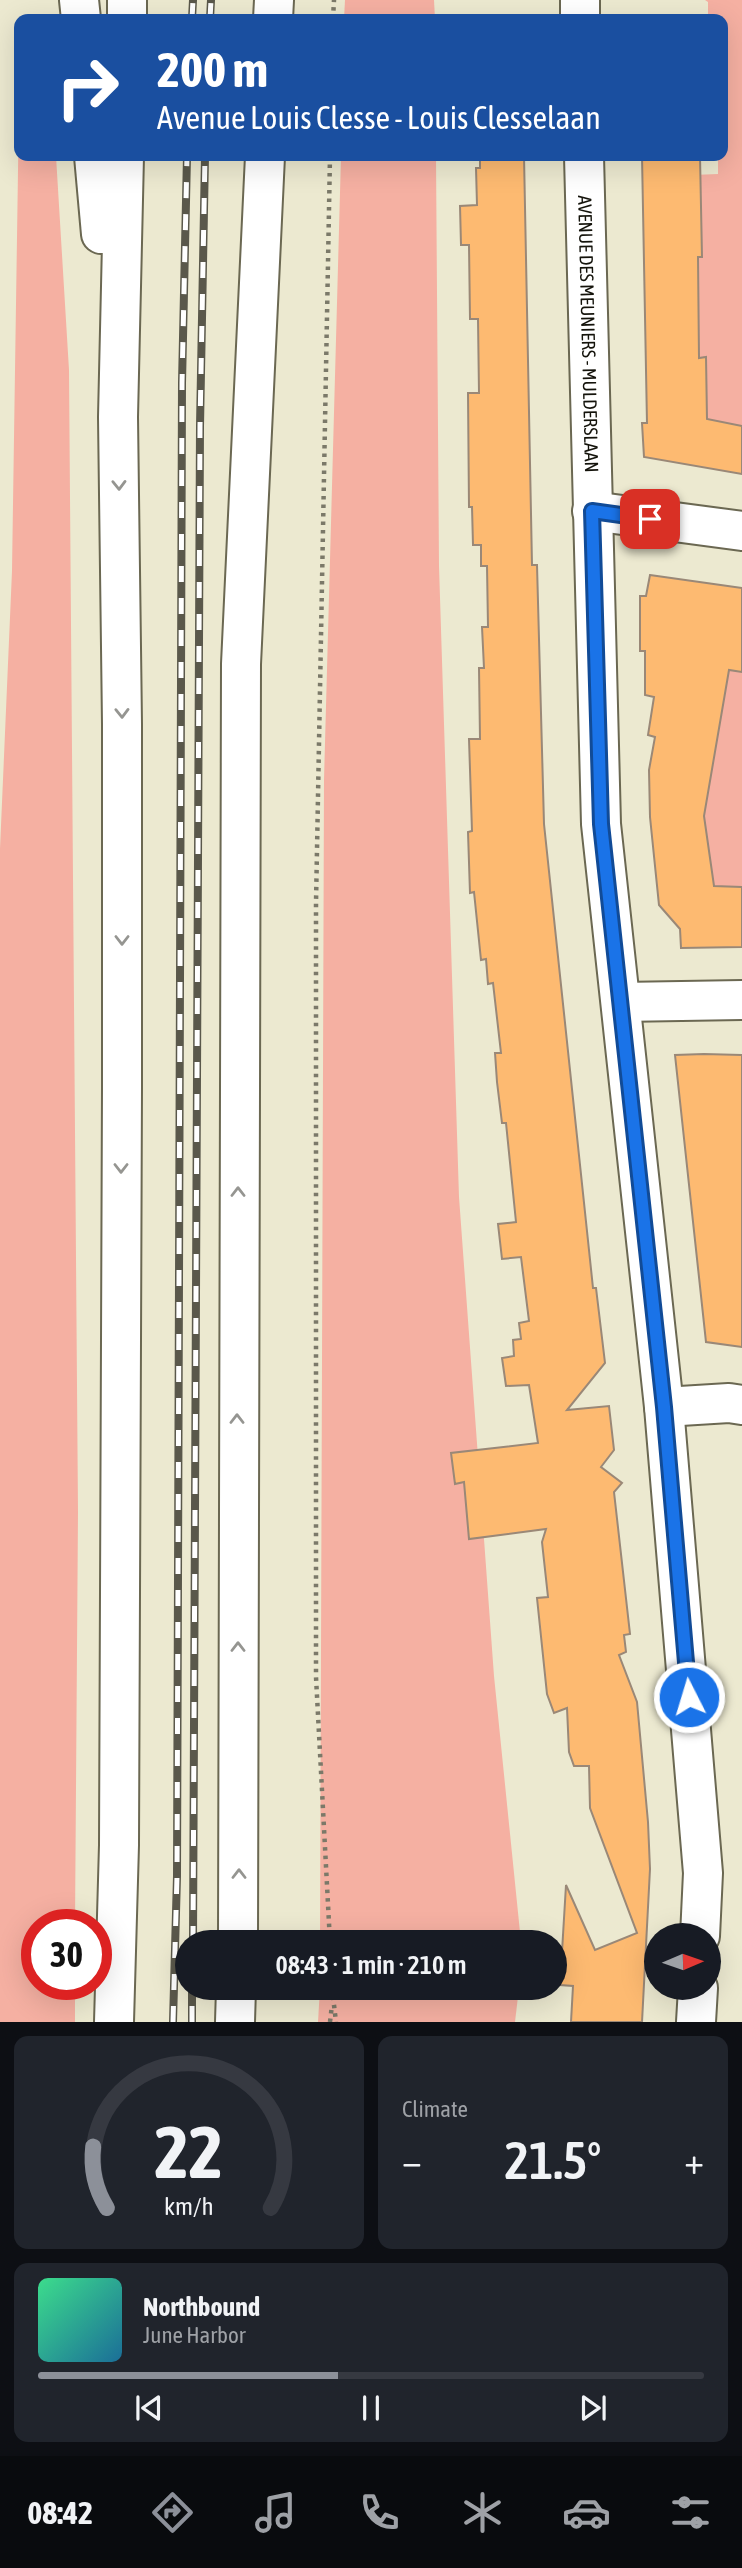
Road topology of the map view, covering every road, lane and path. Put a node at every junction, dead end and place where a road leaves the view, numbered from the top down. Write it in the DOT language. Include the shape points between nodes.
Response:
graph roads {
  1 [pos="94,161"];
  2 [pos="124,161"];
  3 [pos="265,161"];
  4 [pos="330,161"];
  5 [pos="584,161"];
  6 [pos="118,417"];
  7 [pos="592,511"];
  8 [pos="742,531"];
  9 [pos="742,1000"];
  10 [pos="621,1002"];
  11 [pos="742,1405"];
  12 [pos="664,1407"];
  13 [pos="701,1923"];
  14 [pos="238,1930"];
  15 [pos="329,1930"];
  16 [pos="236,2000"];
  17 [pos="333,2000"];
  18 [pos="333,2000"];
  19 [pos="697,2000"];
  20 [pos="114,2022"];
  21 [pos="235,2022"];
  22 [pos="330,2022"];
  23 [pos="336,2022"];
  24 [pos="696,2022"];
  1 -- 6 [label="main road"];
  2 -- 6 [label="main road"];
  14 -- 3 [label="main road, one-way" via="241,664"];
  4 -- 15 [label="path" via="316,903 316,1677"];
  5 -- 7 [label="main road, AVENUE DES MEUNIERS - MULDERSLAAN"];
  6 -- 20 [label="main road, one-way" via="122,1060 119,1845"];
  7 -- 8 [label="main road"];
  7 -- 10 [label="main road, AVENUE DES MEUNIERS - MULDERSLAAN" via="601,824"];
  9 -- 10 [label="main road"];
  10 -- 12 [label="main road, AVENUE DES MEUNIERS - MULDERSLAAN"];
  11 -- 12 [label="main road"];
  12 -- 13 [label="main road, AVENUE DES MEUNIERS - MULDERSLAAN" via="703,1873"];
  16 -- 21 [label="main road"];
  17 -- 22 [label="path"];
  18 -- 23 [label="path"];
  19 -- 24 [label="main road"];
}
